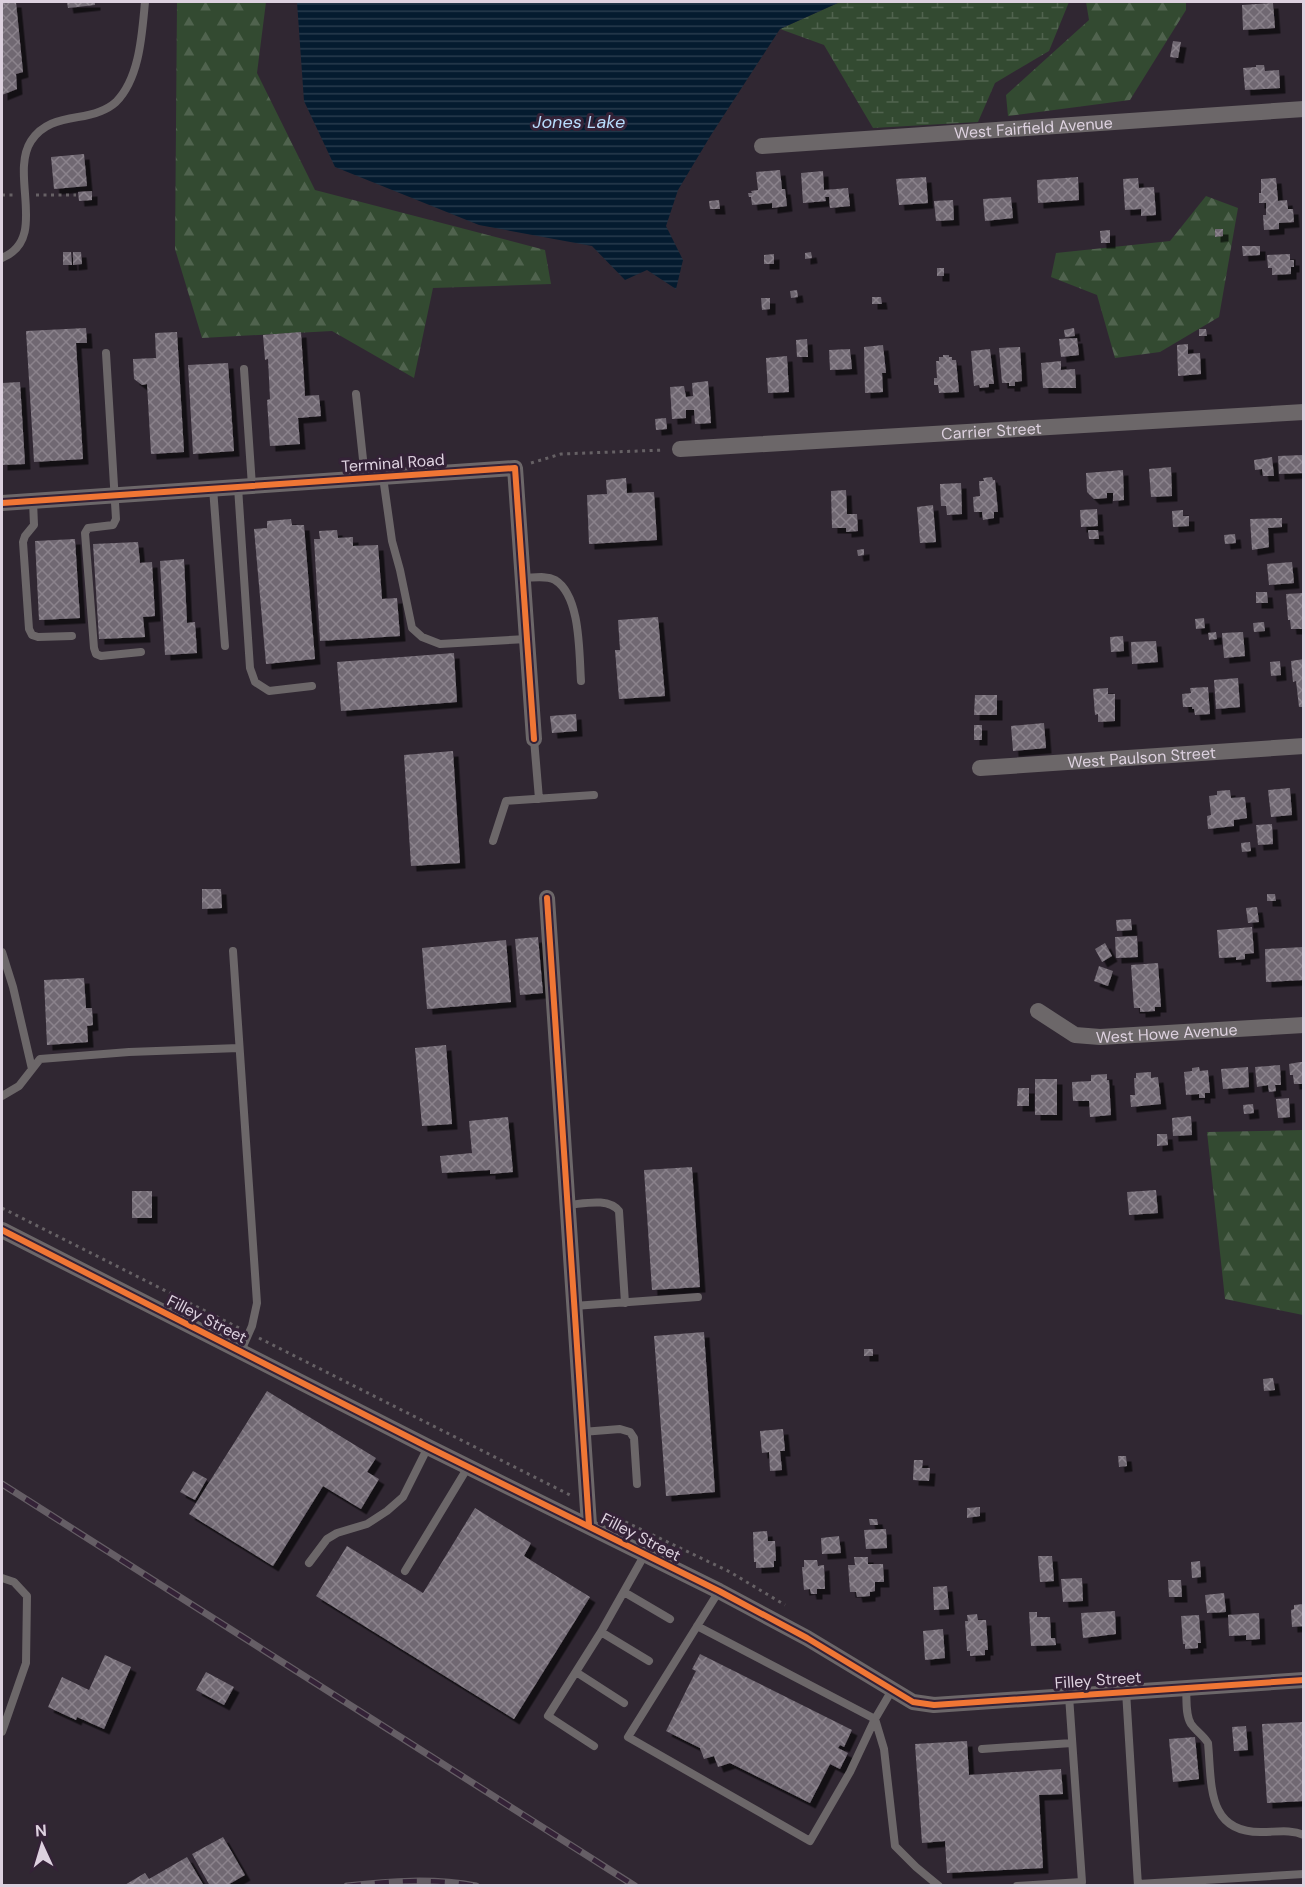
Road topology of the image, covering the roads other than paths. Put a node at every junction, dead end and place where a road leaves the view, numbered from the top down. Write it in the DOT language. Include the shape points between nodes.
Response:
graph roads {
  1 [pos="145,2"];
  2 [pos="1304,109"];
  3 [pos="762,146"];
  4 [pos="2,258"];
  5 [pos="106,353"];
  6 [pos="244,369"];
  7 [pos="356,394"];
  8 [pos="1304,412"];
  9 [pos="680,449"];
  10 [pos="383,477"];
  11 [pos="365,478"];
  12 [pos="245,487"];
  13 [pos="213,488"];
  14 [pos="114,495"];
  15 [pos="33,501"];
  16 [pos="2,503"];
  17 [pos="523,578"];
  18 [pos="72,636"];
  19 [pos="527,639"];
  20 [pos="225,646"];
  21 [pos="141,652"];
  22 [pos="581,681"];
  23 [pos="312,687"];
  24 [pos="534,739"];
  25 [pos="1304,746"];
  26 [pos="980,768"];
  27 [pos="594,795"];
  28 [pos="538,799"];
  29 [pos="493,841"];
  30 [pos="547,898"];
  31 [pos="233,951"];
  32 [pos="2,952"];
  33 [pos="1038,1011"];
  34 [pos="1304,1025"];
  35 [pos="239,1048"];
  36 [pos="32,1069"];
  37 [pos="2,1096"];
  38 [pos="567,1204"];
  39 [pos="2,1230"];
  40 [pos="698,1298"];
  41 [pos="625,1303"];
  42 [pos="574,1306"];
  43 [pos="241,1351"];
  44 [pos="582,1432"];
  45 [pos="428,1447"];
  46 [pos="468,1467"];
  47 [pos="637,1484"];
  48 [pos="589,1526"];
  49 [pos="645,1554"];
  50 [pos="309,1563"];
  51 [pos="405,1571"];
  52 [pos="2,1578"];
  53 [pos="719,1591"];
  54 [pos="624,1592"];
  55 [pos="670,1619"];
  56 [pos="697,1626"];
  57 [pos="601,1632"];
  58 [pos="649,1661"];
  59 [pos="576,1672"];
  60 [pos="1304,1680"];
  61 [pos="1186,1688"];
  62 [pos="892,1690"];
  63 [pos="1126,1691"];
  64 [pos="1069,1695"];
  65 [pos="624,1703"];
  66 [pos="875,1719"];
  67 [pos="2,1732"];
  68 [pos="1072,1743"];
  69 [pos="594,1746"];
  70 [pos="982,1749"];
  71 [pos="1304,1835"];
  72 [pos="1304,1874"];
  73 [pos="1138,1885"];
  74 [pos="939,1886"];
  75 [pos="1017,1886"];
  1 -- 4 [label="lane" via="137,56 131,78 120,96 103,111 53,122 40,130 25,151 23,237"];
  2 -- 3 [label="street, West Fairfield Avenue"];
  5 -- 14 [label="lane"];
  6 -- 12 [label="lane"];
  7 -- 11 [label="lane"];
  8 -- 9 [label="street, Carrier Street"];
  10 -- 11 [label="street, Terminal Road"];
  10 -- 17 [label="street, Terminal Road" via="515,468"];
  10 -- 19 [label="lane" via="392,541 412,628 440,644"];
  11 -- 12 [label="street, Terminal Road"];
  12 -- 13 [label="street, Terminal Road"];
  12 -- 23 [label="lane" via="250,668 255,682 269,691"];
  13 -- 14 [label="street, Terminal Road"];
  13 -- 20 [label="lane"];
  14 -- 15 [label="street, Terminal Road"];
  14 -- 21 [label="lane" via="113,525 87,528 85,534 93,648 101,656"];
  15 -- 16 [label="street, Terminal Road"];
  15 -- 18 [label="lane" via="34,525 23,542 29,629 38,637"];
  17 -- 19 [label="street"];
  17 -- 22 [label="lane" via="555,580 568,594 575,610"];
  19 -- 24 [label="street"];
  24 -- 28 [label="lane"];
  25 -- 26 [label="street, West Paulson Street"];
  27 -- 28 [label="lane"];
  28 -- 29 [label="lane" via="506,801"];
  30 -- 38 [label="street"];
  31 -- 35 [label="lane"];
  32 -- 36 [label="lane"];
  33 -- 34 [label="street, West Howe Avenue" via="1076,1035 1100,1037"];
  35 -- 36 [label="lane" via="40,1059"];
  35 -- 43 [label="lane" via="256,1303"];
  36 -- 37 [label="lane" via="19,1086"];
  38 -- 41 [label="lane" via="605,1202 619,1211"];
  38 -- 42 [label="street"];
  39 -- 43 [label="street, Filley Street"];
  40 -- 41 [label="lane"];
  41 -- 42 [label="lane"];
  42 -- 44 [label="street"];
  43 -- 45 [label="street, Filley Street"];
  44 -- 47 [label="lane" via="630,1432 634,1438"];
  44 -- 48 [label="street"];
  45 -- 46 [label="street, Filley Street"];
  45 -- 50 [label="lane" via="403,1497 367,1524 327,1539"];
  46 -- 48 [label="street, Filley Street"];
  46 -- 51 [label="lane"];
  48 -- 49 [label="street, Filley Street"];
  49 -- 53 [label="street, Filley Street"];
  49 -- 54 [label="lane"];
  52 -- 67 [label="lane" via="14,1582 27,1596 26,1664"];
  53 -- 56 [label="lane"];
  53 -- 62 [label="street, Filley Street"];
  54 -- 55 [label="lane"];
  54 -- 57 [label="lane"];
  56 -- 66 [label="lane"];
  56 -- 66 [label="lane" via="628,1737 810,1841"];
  57 -- 58 [label="lane"];
  57 -- 59 [label="lane"];
  59 -- 65 [label="lane"];
  59 -- 69 [label="lane" via="548,1716"];
  60 -- 61 [label="street, Filley Street"];
  61 -- 63 [label="street, Filley Street"];
  61 -- 71 [label="lane" via="1188,1718 1208,1743 1214,1801 1220,1815 1249,1833 1291,1831"];
  62 -- 64 [label="street, Filley Street" via="913,1702 934,1705"];
  62 -- 66 [label="lane"];
  63 -- 64 [label="street, Filley Street"];
  63 -- 73 [label="lane"];
  64 -- 68 [label="lane"];
  66 -- 74 [label="lane" via="884,1749 896,1846"];
  68 -- 70 [label="lane"];
  68 -- 75 [label="lane" via="1082,1881"];
  72 -- 73 [label="lane"];
}
